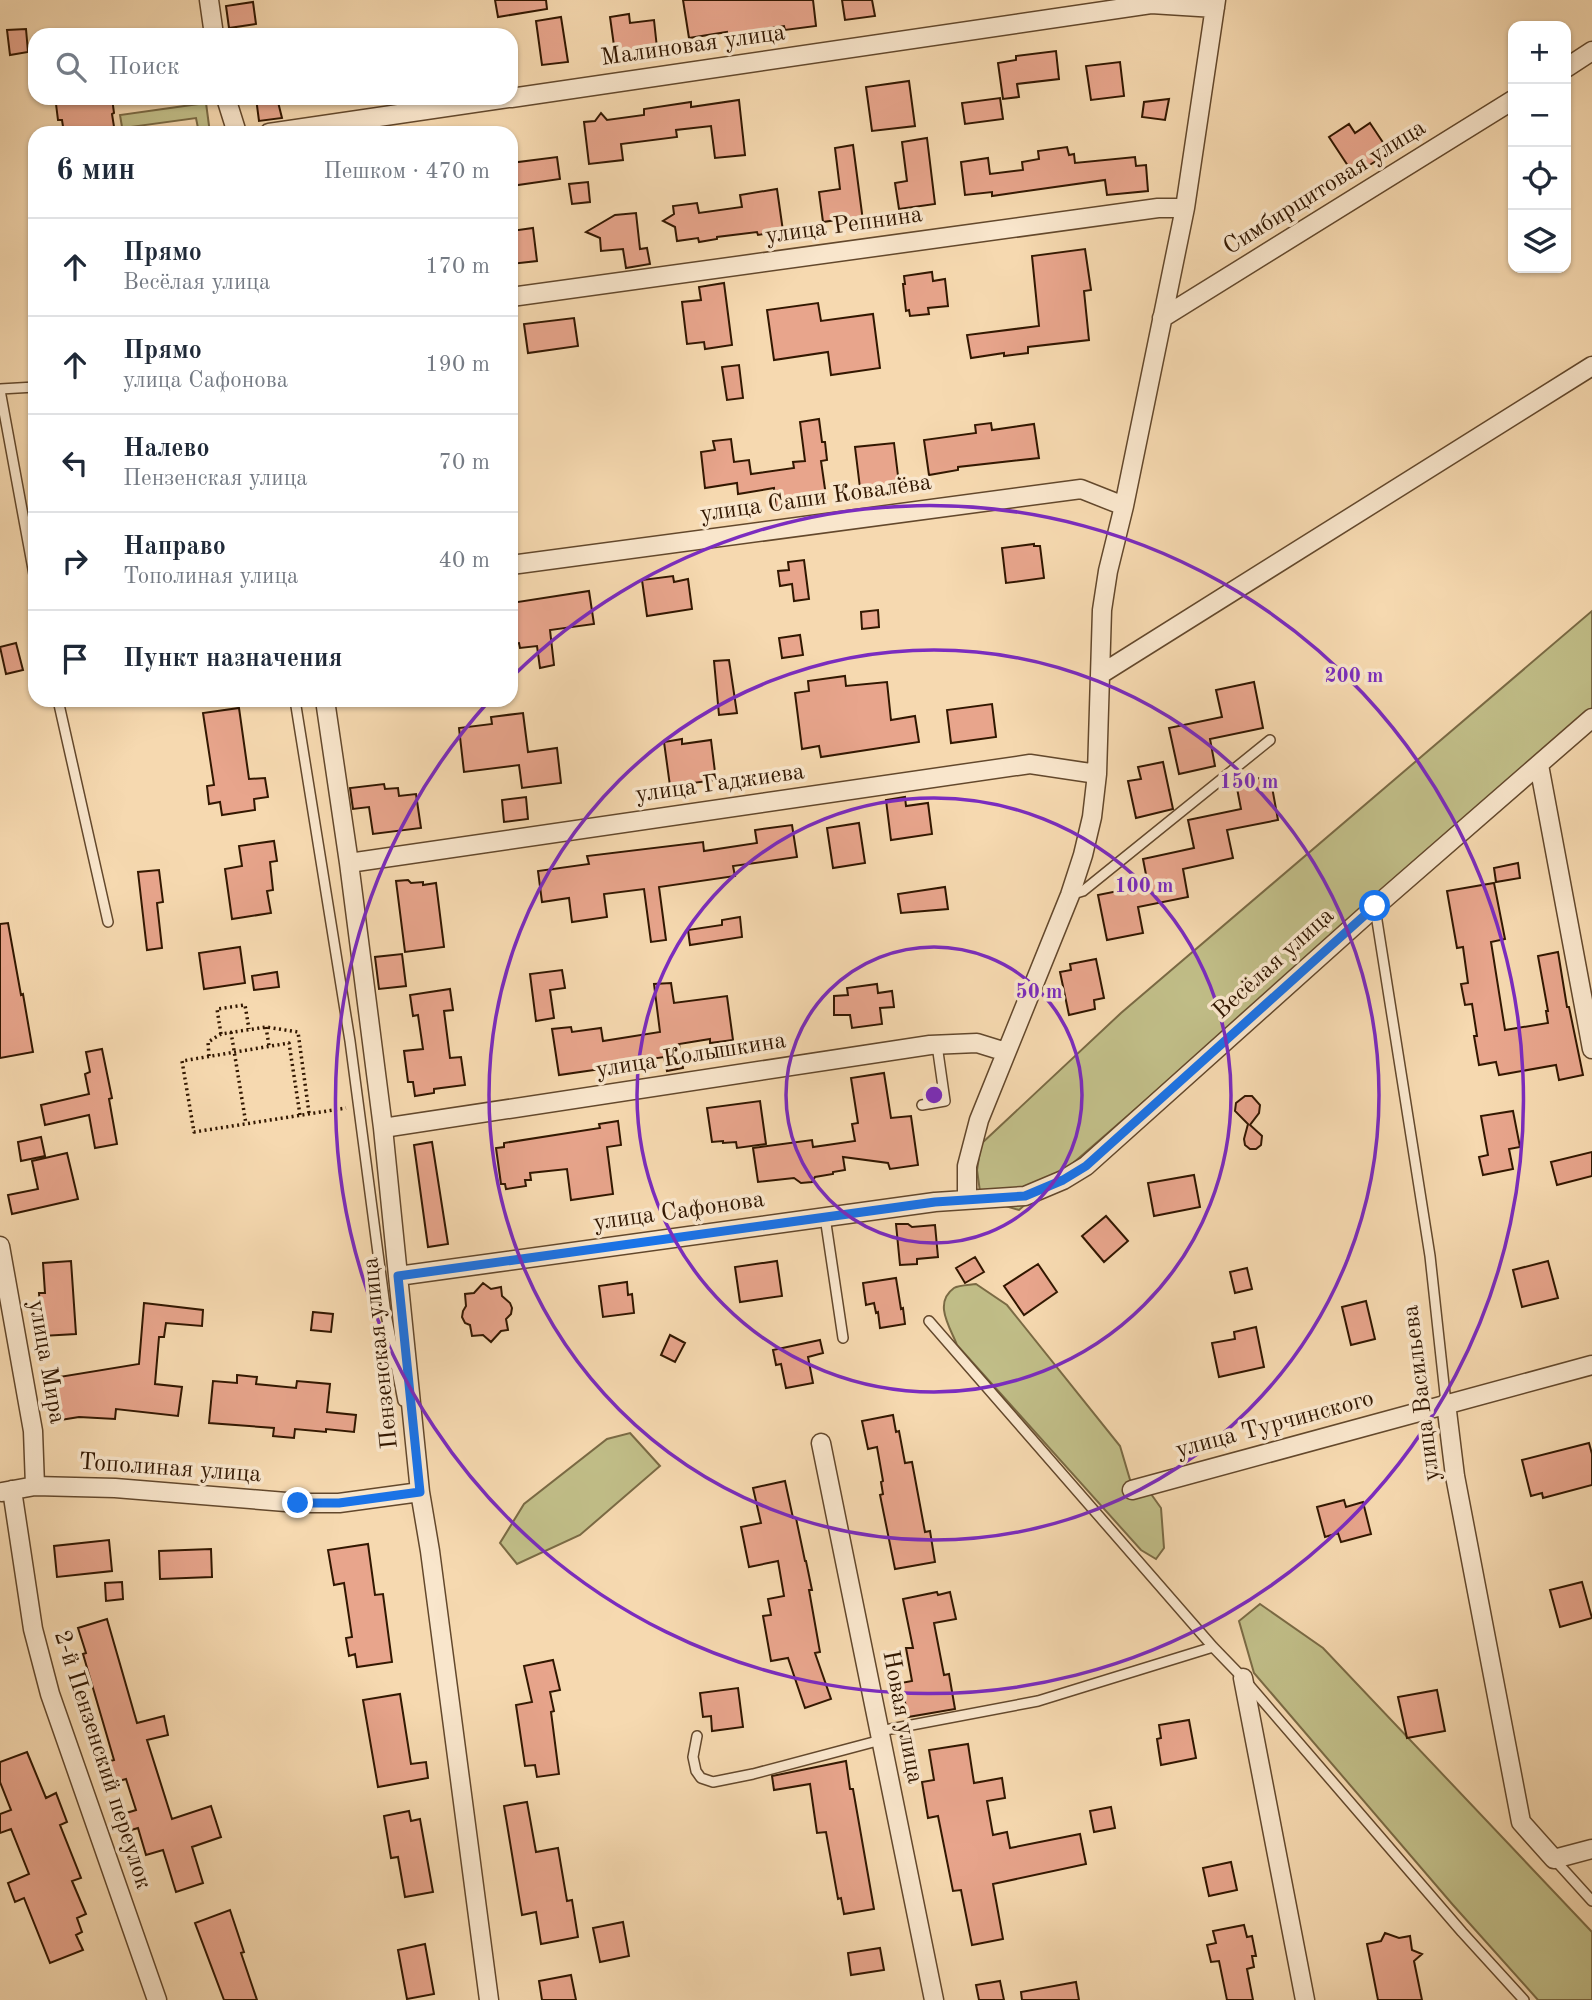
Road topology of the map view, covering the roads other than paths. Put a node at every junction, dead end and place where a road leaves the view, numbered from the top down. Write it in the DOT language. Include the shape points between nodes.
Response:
graph roads {
  1 [pos="209,0"];
  2 [pos="1216,4"];
  3 [pos="213,28"];
  4 [pos="1592,51"];
  5 [pos="1571,65"];
  6 [pos="518,97"];
  7 [pos="1508,103"];
  8 [pos="228,105"];
  9 [pos="462,105"];
  10 [pos="235,126"];
  11 [pos="317,126"];
  12 [pos="1185,208"];
  13 [pos="518,296"];
  14 [pos="1162,318"];
  15 [pos="1592,366"];
  16 [pos="28,388"];
  17 [pos="0,390"];
  18 [pos="1124,506"];
  19 [pos="28,542"];
  20 [pos="518,564"];
  21 [pos="1101,674"];
  22 [pos="60,707"];
  23 [pos="296,707"];
  24 [pos="326,707"];
  25 [pos="1592,718"];
  26 [pos="1270,740"];
  27 [pos="1539,765"];
  28 [pos="1097,774"];
  29 [pos="349,863"];
  30 [pos="1070,895"];
  31 [pos="1375,906"];
  32 [pos="107,922"];
  33 [pos="1589,1015"];
  34 [pos="937,1045"];
  35 [pos="1592,1049"];
  36 [pos="1006,1052"];
  37 [pos="922,1105"];
  38 [pos="383,1128"];
  39 [pos="967,1199"];
  40 [pos="825,1217"];
  41 [pos="0,1246"];
  42 [pos="398,1276"];
  43 [pos="929,1321"];
  44 [pos="844,1338"];
  45 [pos="1592,1365"];
  46 [pos="1446,1403"];
  47 [pos="821,1443"];
  48 [pos="35,1486"];
  49 [pos="1132,1490"];
  50 [pos="6,1491"];
  51 [pos="420,1492"];
  52 [pos="1213,1647"];
  53 [pos="1243,1678"];
  54 [pos="881,1735"];
  55 [pos="697,1736"];
  56 [pos="1592,1849"];
  57 [pos="1554,1859"];
  58 [pos="1592,1901"];
  59 [pos="157,2000"];
  60 [pos="489,2000"];
  61 [pos="934,2000"];
  62 [pos="1305,2000"];
  63 [pos="1524,2000"];
  1 -- 3 [label="street"];
  2 -- 6 [label="street, Малиновая улица" via="1151,4"];
  2 -- 12 [label="street"];
  4 -- 5 [label="street"];
  7 -- 14 [label="street, Симбирцитовая улица"];
  8 -- 10 [label="street"];
  9 -- 11 [label="street, Малиновая улица"];
  12 -- 13 [label="street, улица Репнина" via="1158,208"];
  12 -- 14 [label="street"];
  14 -- 18 [label="street"];
  15 -- 21 [label="street"];
  16 -- 17 [label="lane"];
  17 -- 19 [label="lane"];
  18 -- 20 [label="street, улица Саши Ковалёва" via="1082,488"];
  18 -- 21 [label="street" via="1102,610"];
  21 -- 28 [label="street"];
  22 -- 32 [label="lane"];
  23 -- 51 [label="lane" via="350,1041 386,1314"];
  24 -- 29 [label="street, Пензенская улица"];
  25 -- 27 [label="street, Весёлая улица"];
  26 -- 30 [label="lane" via="1083,891"];
  27 -- 31 [label="street, Весёлая улица"];
  27 -- 33 [label="street"];
  28 -- 29 [label="street, улица Гаджиева" via="1030,764"];
  28 -- 30 [label="street" via="1089,830"];
  29 -- 38 [label="street, Пензенская улица"];
  30 -- 36 [label="street"];
  31 -- 39 [label="street, Весёлая улица" via="1086,1166 1025,1196"];
  31 -- 46 [label="lane, улица Васильева" via="1432,1268"];
  33 -- 35 [label="street"];
  34 -- 36 [label="street, улица Колышкина" via="977,1043"];
  34 -- 37 [label="lane" via="945,1101"];
  34 -- 38 [label="street, улица Колышкина"];
  36 -- 39 [label="street" via="979,1120 967,1166"];
  38 -- 42 [label="street, Пензенская улица"];
  39 -- 40 [label="street, улица Сафонова"];
  40 -- 42 [label="street, улица Сафонова"];
  40 -- 44 [label="lane"];
  41 -- 48 [label="street, улица Мира" via="33,1431"];
  42 -- 51 [label="street, Пензенская улица"];
  43 -- 52 [label="lane"];
  45 -- 46 [label="street, улица Турчинского"];
  46 -- 49 [label="street, улица Турчинского"];
  46 -- 57 [label="street, улица Васильева" via="1455,1476 1521,1822"];
  47 -- 54 [label="street, Новая улица"];
  48 -- 50 [label="street, Тополиная улица"];
  48 -- 51 [label="street, Тополиная улица" via="298,1503 339,1503"];
  50 -- 59 [label="street, 2-й Пензенский переулок" via="50,1694"];
  51 -- 60 [label="street, Пензенская улица"];
  52 -- 53 [label="lane"];
  52 -- 54 [label="lane" via="1038,1701"];
  53 -- 62 [label="street"];
  53 -- 63 [label="lane"];
  54 -- 55 [label="lane" via="713,1782 701,1779 696,1771"];
  54 -- 61 [label="street, Новая улица"];
  56 -- 57 [label="street"];
  57 -- 58 [label="lane"];
}
